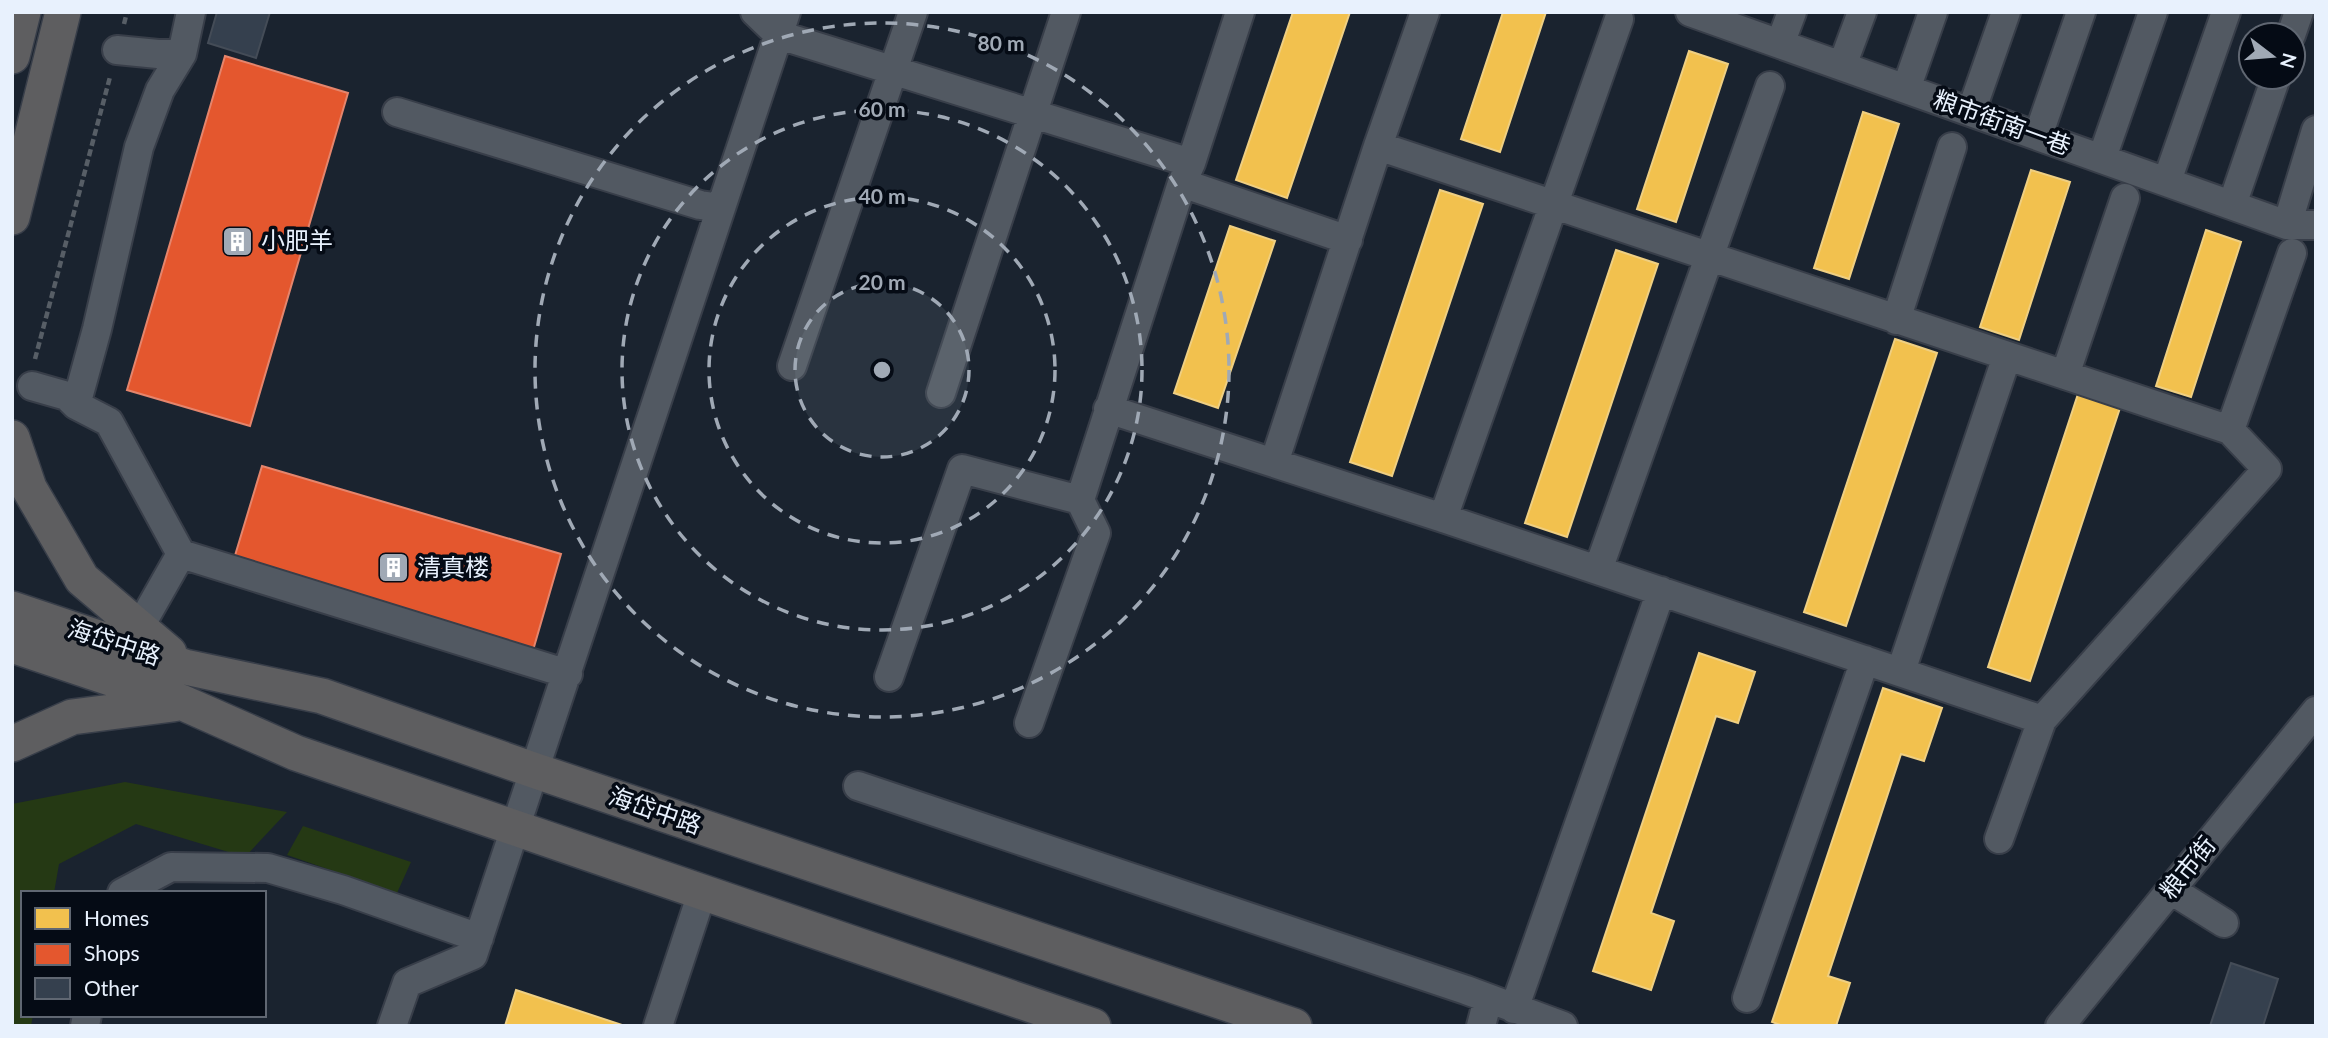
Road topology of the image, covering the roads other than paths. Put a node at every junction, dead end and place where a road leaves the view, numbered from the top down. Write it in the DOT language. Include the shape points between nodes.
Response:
graph roads {
  1 [pos="23,12"];
  2 [pos="63,12"];
  3 [pos="191,12"];
  4 [pos="755,12"];
  5 [pos="913,12"];
  6 [pos="1066,12"];
  7 [pos="1240,12"];
  8 [pos="1425,12"];
  9 [pos="1690,12"];
  10 [pos="1792,12"];
  11 [pos="1862,12"];
  12 [pos="1933,12"];
  13 [pos="2006,12"];
  14 [pos="2081,12"];
  15 [pos="2153,12"];
  16 [pos="2226,12"];
  17 [pos="1719,17"];
  18 [pos="1619,19"];
  19 [pos="783,23"];
  20 [pos="1780,44"];
  21 [pos="117,50"];
  22 [pos="182,54"];
  23 [pos="12,56"];
  24 [pos="1842,66"];
  25 [pos="894,70"];
  26 [pos="1770,86"];
  27 [pos="1906,89"];
  28 [pos="2271,91"];
  29 [pos="397,112"];
  30 [pos="1971,112"];
  31 [pos="1034,114"];
  32 [pos="2316,130"];
  33 [pos="2038,136"];
  34 [pos="1378,146"];
  35 [pos="1952,147"];
  36 [pos="2102,158"];
  37 [pos="1186,173"];
  38 [pos="2167,181"];
  39 [pos="2125,198"];
  40 [pos="2232,205"];
  41 [pos="1552,206"];
  42 [pos="721,208"];
  43 [pos="12,217"];
  44 [pos="2287,225"];
  45 [pos="2316,225"];
  46 [pos="1348,240"];
  47 [pos="2292,254"];
  48 [pos="1709,258"];
  49 [pos="1896,320"];
  50 [pos="2007,356"];
  51 [pos="792,366"];
  52 [pos="2066,375"];
  53 [pos="32,386"];
  54 [pos="941,393"];
  55 [pos="76,405"];
  56 [pos="1108,409"];
  57 [pos="2230,430"];
  58 [pos="12,438"];
  59 [pos="1274,463"];
  60 [pos="1080,500"];
  61 [pos="1443,518"];
  62 [pos="181,555"];
  63 [pos="1598,570"];
  64 [pos="1661,591"];
  65 [pos="12,609"];
  66 [pos="139,628"];
  67 [pos="12,645"];
  68 [pos="1905,659"];
  69 [pos="1865,660"];
  70 [pos="185,667"];
  71 [pos="568,674"];
  72 [pos="890,677"];
  73 [pos="181,702"];
  74 [pos="2316,711"];
  75 [pos="2042,720"];
  76 [pos="1029,723"];
  77 [pos="12,744"];
  78 [pos="536,771"];
  79 [pos="858,786"];
  80 [pos="516,830"];
  81 [pos="1999,839"];
  82 [pos="2171,890"];
  83 [pos="126,891"];
  84 [pos="702,892"];
  85 [pos="2224,923"];
  86 [pos="480,938"];
  87 [pos="1747,998"];
  88 [pos="1488,999"];
  89 [pos="1514,1009"];
  90 [pos="1048,1018"];
  91 [pos="1557,1025"];
  92 [pos="392,1026"];
  93 [pos="658,1026"];
  94 [pos="1093,1026"];
  95 [pos="1293,1026"];
  96 [pos="1481,1026"];
  97 [pos="2060,1026"];
  1 -- 23 [label="main road"];
  2 -- 43 [label="main road"];
  3 -- 22 [label="street"];
  4 -- 19 [label="street"];
  5 -- 25 [label="street"];
  6 -- 31 [label="street"];
  7 -- 37 [label="street"];
  8 -- 34 [label="street"];
  9 -- 17 [label="street, 粮市街南一巷"];
  10 -- 20 [label="street"];
  11 -- 24 [label="street"];
  12 -- 27 [label="street"];
  13 -- 30 [label="street"];
  14 -- 33 [label="street"];
  15 -- 36 [label="street"];
  16 -- 38 [label="street"];
  17 -- 20 [label="street, 粮市街南一巷"];
  18 -- 41 [label="street"];
  19 -- 25 [label="street"];
  19 -- 42 [label="street"];
  20 -- 24 [label="street, 粮市街南一巷"];
  21 -- 22 [label="street"];
  22 -- 55 [label="street" via="160,90 139,147"];
  24 -- 27 [label="street, 粮市街南一巷"];
  25 -- 31 [label="street"];
  25 -- 51 [label="street"];
  26 -- 48 [label="street"];
  27 -- 30 [label="street, 粮市街南一巷"];
  28 -- 40 [label="street"];
  29 -- 42 [label="street"];
  30 -- 33 [label="street, 粮市街南一巷"];
  31 -- 37 [label="street"];
  31 -- 54 [label="street"];
  32 -- 44 [label="street"];
  33 -- 36 [label="street, 粮市街南一巷"];
  34 -- 41 [label="street"];
  34 -- 46 [label="street"];
  35 -- 49 [label="street"];
  36 -- 38 [label="street, 粮市街南一巷"];
  37 -- 46 [label="street"];
  37 -- 56 [label="street"];
  38 -- 40 [label="street, 粮市街南一巷"];
  39 -- 52 [label="street"];
  40 -- 44 [label="street, 粮市街南一巷"];
  41 -- 48 [label="street"];
  41 -- 61 [label="street"];
  42 -- 71 [label="street"];
  44 -- 45 [label="street, 粮市街南一巷"];
  46 -- 59 [label="street"];
  47 -- 57 [label="street"];
  48 -- 49 [label="street"];
  48 -- 63 [label="street"];
  49 -- 50 [label="street"];
  50 -- 52 [label="street"];
  50 -- 68 [label="street"];
  52 -- 57 [label="street"];
  53 -- 55 [label="street" via="67,396"];
  55 -- 62 [label="street" via="109,422"];
  56 -- 59 [label="street"];
  56 -- 60 [label="street"];
  57 -- 75 [label="street" via="2267,468"];
  58 -- 66 [label="main road" via="29,488 82,579"];
  59 -- 61 [label="street"];
  60 -- 72 [label="street" via="962,468"];
  60 -- 76 [label="street" via="1097,533"];
  61 -- 63 [label="street"];
  62 -- 66 [label="street"];
  62 -- 71 [label="street"];
  63 -- 64 [label="street"];
  64 -- 69 [label="street"];
  64 -- 89 [label="street"];
  65 -- 70 [label="main road, 海岱中路"];
  66 -- 70 [label="main road"];
  67 -- 73 [label="main road, 海岱中路"];
  69 -- 75 [label="street"];
  69 -- 87 [label="street"];
  70 -- 78 [label="main road, 海岱中路" via="322,696"];
  71 -- 78 [label="street"];
  73 -- 77 [label="main road" via="72,717"];
  73 -- 80 [label="main road, 海岱中路" via="296,753"];
  74 -- 82 [label="street, 粮市街"];
  75 -- 81 [label="street"];
  78 -- 80 [label="street"];
  78 -- 95 [label="main road, 海岱中路"];
  79 -- 88 [label="street"];
  80 -- 84 [label="main road, 海岱中路"];
  80 -- 86 [label="street"];
  82 -- 85 [label="street"];
  82 -- 97 [label="street, 粮市街"];
  83 -- 86 [label="street" via="171,867 268,868"];
  84 -- 90 [label="main road, 海岱中路"];
  84 -- 93 [label="street"];
  86 -- 92 [label="street" via="473,955 407,983"];
  88 -- 89 [label="street"];
  88 -- 96 [label="street"];
  89 -- 91 [label="street"];
  90 -- 94 [label="main road, 海岱中路"];
}
